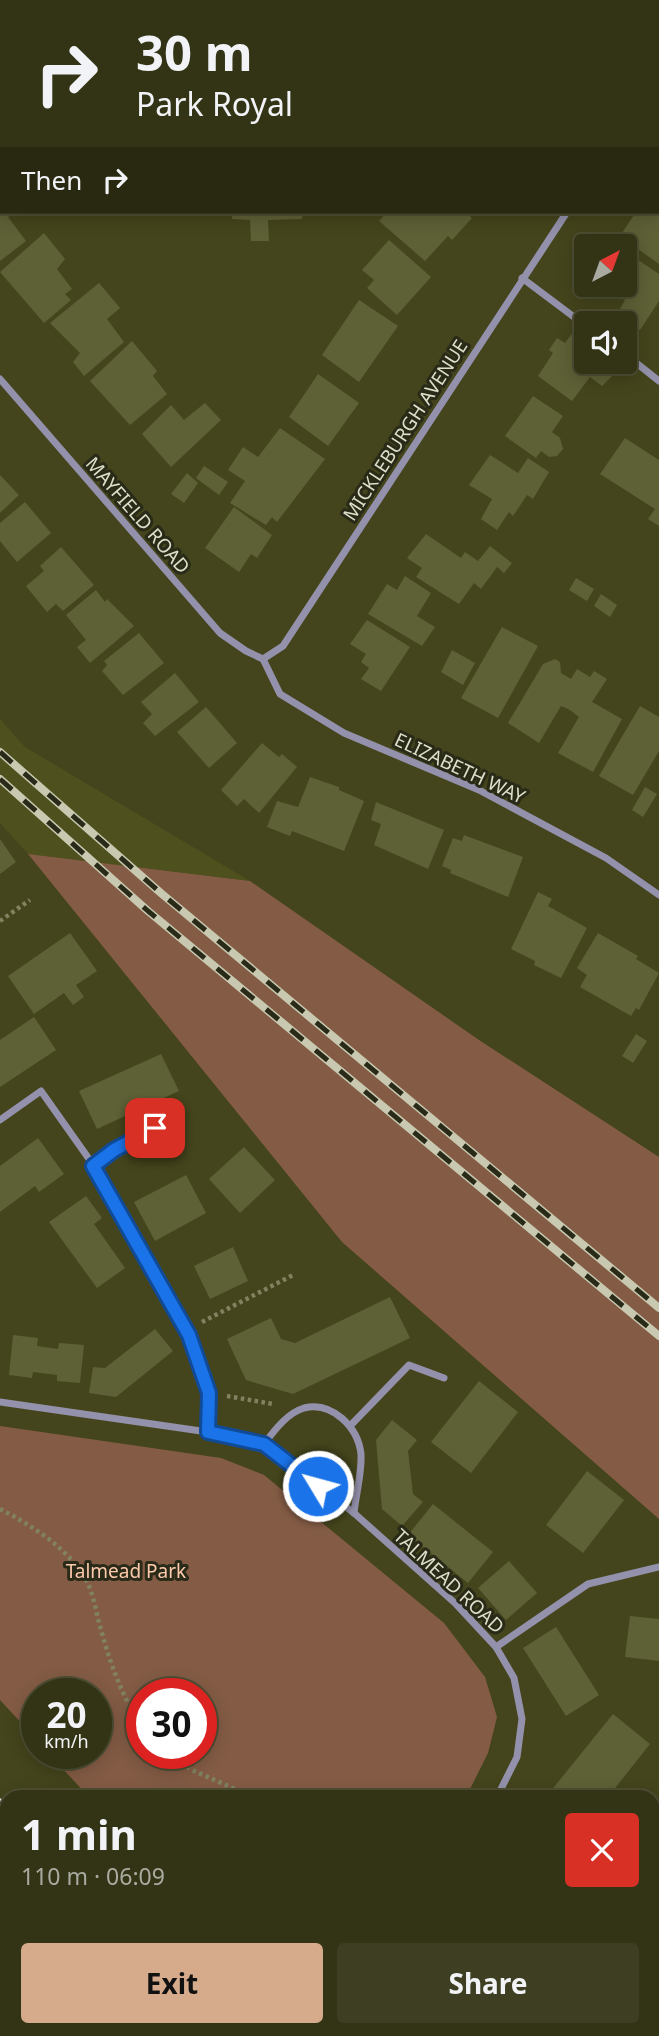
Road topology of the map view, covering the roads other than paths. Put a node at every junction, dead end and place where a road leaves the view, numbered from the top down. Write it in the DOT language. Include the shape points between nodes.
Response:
graph roads {
  1 [pos="566,214"];
  2 [pos="522,278"];
  3 [pos="574,317"];
  4 [pos="637,364"];
  5 [pos="0,379"];
  6 [pos="659,381"];
  7 [pos="263,659"];
  8 [pos="659,895"];
  9 [pos="176,1117"];
  10 [pos="0,1120"];
  11 [pos="93,1166"];
  12 [pos="444,1378"];
  13 [pos="0,1402"];
  14 [pos="350,1426"];
  15 [pos="208,1432"];
  16 [pos="264,1444"];
  17 [pos="354,1513"];
  18 [pos="659,1567"];
  19 [pos="496,1647"];
  20 [pos="500,1790"];
  1 -- 2 [label="street, MICKLEBURGH AVENUE"];
  2 -- 3 [label="street"];
  2 -- 7 [label="street, MICKLEBURGH AVENUE" via="283,646"];
  4 -- 6 [label="street"];
  5 -- 7 [label="street, MAYFIELD ROAD" via="220,633"];
  7 -- 8 [label="street, ELIZABETH WAY" via="280,694 344,733 479,790 606,858"];
  9 -- 11 [label="street"];
  10 -- 11 [label="street" via="41,1091"];
  11 -- 15 [label="street" via="186,1330 209,1393"];
  12 -- 14 [label="street" via="409,1366"];
  13 -- 15 [label="street, TALMEAD ROAD"];
  14 -- 16 [label="street" via="338,1414 317,1407 302,1409 280,1424"];
  14 -- 17 [label="street" via="361,1452"];
  15 -- 16 [label="street, TALMEAD ROAD"];
  16 -- 17 [label="street, TALMEAD ROAD"];
  17 -- 19 [label="street, TALMEAD ROAD" via="456,1604"];
  18 -- 19 [label="street" via="588,1584"];
  19 -- 20 [label="street, TALMEAD ROAD" via="513,1678 522,1719 517,1757"];
}
